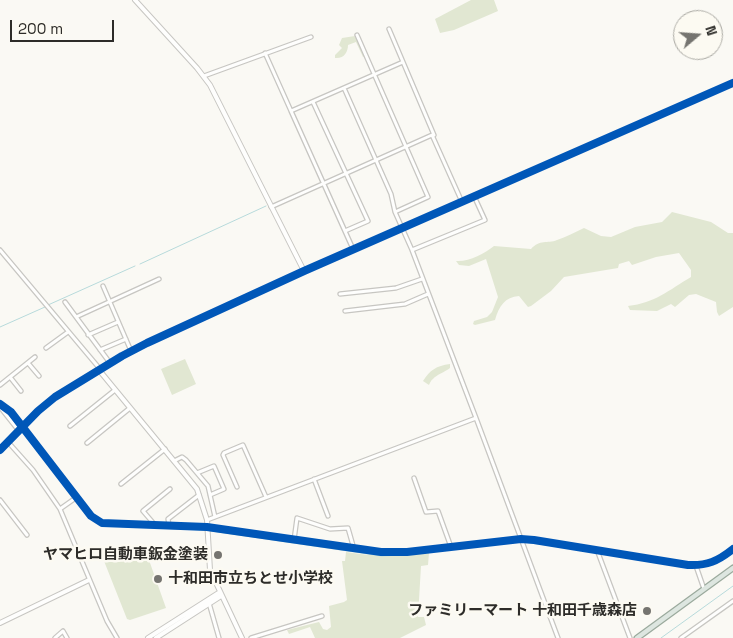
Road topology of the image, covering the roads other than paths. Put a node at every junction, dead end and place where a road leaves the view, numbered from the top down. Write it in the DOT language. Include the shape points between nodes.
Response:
graph roads {
  1 [pos="135,0"];
  2 [pos="389,29"];
  3 [pos="357,35"];
  4 [pos="311,37"];
  5 [pos="265,53"];
  6 [pos="403,62"];
  7 [pos="373,75"];
  8 [pos="204,76"];
  9 [pos="733,83"];
  10 [pos="344,88"];
  11 [pos="313,102"];
  12 [pos="291,112"];
  13 [pos="432,135"];
  14 [pos="406,146"];
  15 [pos="376,160"];
  16 [pos="345,174"];
  17 [pos="324,183"];
  18 [pos="474,196"];
  19 [pos="462,202"];
  20 [pos="272,207"];
  21 [pos="395,212"];
  22 [pos="403,228"];
  23 [pos="345,231"];
  24 [pos="354,249"];
  25 [pos="0,250"];
  26 [pos="412,250"];
  27 [pos="304,271"];
  28 [pos="422,279"];
  29 [pos="159,280"];
  30 [pos="103,286"];
  31 [pos="340,294"];
  32 [pos="428,294"];
  33 [pos="66,302"];
  34 [pos="110,302"];
  35 [pos="345,312"];
  36 [pos="76,317"];
  37 [pos="118,322"];
  38 [pos="68,332"];
  39 [pos="88,335"];
  40 [pos="126,339"];
  41 [pos="46,348"];
  42 [pos="100,350"];
  43 [pos="131,351"];
  44 [pos="35,358"];
  45 [pos="28,363"];
  46 [pos="110,363"];
  47 [pos="100,370"];
  48 [pos="38,376"];
  49 [pos="10,377"];
  50 [pos="0,385"];
  51 [pos="115,390"];
  52 [pos="21,391"];
  53 [pos="0,405"];
  54 [pos="130,408"];
  55 [pos="476,418"];
  56 [pos="70,426"];
  57 [pos="20,429"];
  58 [pos="8,442"];
  59 [pos="87,443"];
  60 [pos="0,450"];
  61 [pos="165,450"];
  62 [pos="174,461"];
  63 [pos="197,473"];
  64 [pos="414,478"];
  65 [pos="314,479"];
  66 [pos="122,484"];
  67 [pos="237,487"];
  68 [pos="170,489"];
  69 [pos="200,495"];
  70 [pos="210,495"];
  71 [pos="77,497"];
  72 [pos="266,497"];
  73 [pos="0,500"];
  74 [pos="60,510"];
  75 [pos="328,516"];
  76 [pos="215,517"];
  77 [pos="207,520"];
  78 [pos="155,525"];
  79 [pos="169,525"];
  80 [pos="207,527"];
  81 [pos="27,535"];
  82 [pos="294,540"];
  83 [pos="521,540"];
  84 [pos="451,547"];
  85 [pos="354,549"];
  86 [pos="597,550"];
  87 [pos="733,550"];
  88 [pos="696,566"];
  89 [pos="733,568"];
  90 [pos="90,580"];
  91 [pos="704,590"];
  92 [pos="220,594"];
  93 [pos="733,601"];
  94 [pos="209,603"];
  95 [pos="322,616"];
  96 [pos="0,623"];
  97 [pos="55,638"];
  98 [pos="67,638"];
  99 [pos="117,638"];
  100 [pos="148,638"];
  101 [pos="156,638"];
  102 [pos="219,638"];
  103 [pos="242,638"];
  104 [pos="251,638"];
  105 [pos="558,638"];
  106 [pos="630,638"];
  107 [pos="637,638"];
  108 [pos="681,638"];
  1 -- 8 [label="street"];
  2 -- 6 [label="street"];
  3 -- 7 [label="street"];
  4 -- 5 [label="street"];
  5 -- 8 [label="street"];
  5 -- 12 [label="street"];
  6 -- 7 [label="street"];
  6 -- 13 [label="street"];
  7 -- 10 [label="street"];
  7 -- 14 [label="street"];
  8 -- 20 [label="street"];
  9 -- 18 [label="street"];
  10 -- 11 [label="street"];
  10 -- 15 [label="street"];
  11 -- 12 [label="street"];
  11 -- 16 [label="street"];
  12 -- 17 [label="street"];
  13 -- 14 [label="street"];
  13 -- 19 [label="street"];
  14 -- 15 [label="street"];
  14 -- 21 [label="street" via="428,197"];
  15 -- 16 [label="street"];
  15 -- 21 [label="street"];
  16 -- 17 [label="street"];
  16 -- 23 [label="street" via="368,221"];
  17 -- 20 [label="street"];
  17 -- 23 [label="street"];
  18 -- 19 [label="street"];
  18 -- 26 [label="street" via="485,220"];
  19 -- 22 [label="street"];
  20 -- 27 [label="street"];
  21 -- 22 [label="street"];
  22 -- 24 [label="street"];
  22 -- 26 [label="street"];
  23 -- 24 [label="street"];
  24 -- 27 [label="street"];
  25 -- 38 [label="street"];
  26 -- 28 [label="street"];
  27 -- 43 [label="street"];
  28 -- 31 [label="street" via="396,288"];
  28 -- 32 [label="street"];
  29 -- 34 [label="street"];
  30 -- 34 [label="street"];
  32 -- 35 [label="street" via="405,304"];
  32 -- 55 [label="street"];
  33 -- 36 [label="street"];
  34 -- 36 [label="street"];
  34 -- 37 [label="street"];
  36 -- 39 [label="street"];
  37 -- 39 [label="street"];
  37 -- 40 [label="street"];
  38 -- 41 [label="street"];
  38 -- 47 [label="street"];
  39 -- 42 [label="street"];
  40 -- 42 [label="street"];
  40 -- 43 [label="street"];
  42 -- 46 [label="street"];
  43 -- 46 [label="street"];
  44 -- 45 [label="street"];
  45 -- 48 [label="street"];
  45 -- 49 [label="street"];
  46 -- 47 [label="street"];
  47 -- 51 [label="street"];
  47 -- 57 [label="street" via="56,397"];
  49 -- 50 [label="street"];
  49 -- 52 [label="street"];
  51 -- 54 [label="street"];
  51 -- 56 [label="street"];
  53 -- 57 [label="street"];
  54 -- 59 [label="street"];
  54 -- 61 [label="street"];
  55 -- 65 [label="street"];
  55 -- 83 [label="street"];
  57 -- 58 [label="street"];
  57 -- 71 [label="street"];
  58 -- 60 [label="street"];
  58 -- 74 [label="street" via="33,470"];
  61 -- 62 [label="street"];
  61 -- 66 [label="street"];
  62 -- 63 [label="street" via="182,457"];
  62 -- 69 [label="street"];
  63 -- 70 [label="street" via="208,486"];
  63 -- 70 [label="street" via="214,466 224,489"];
  64 -- 84 [label="street" via="426,512 438,511"];
  65 -- 72 [label="street"];
  65 -- 75 [label="street"];
  67 -- 72 [label="street" via="223,456 243,445"];
  68 -- 78 [label="street" via="143,510"];
  69 -- 77 [label="street"];
  69 -- 79 [label="street" via="168,519"];
  70 -- 76 [label="street"];
  71 -- 74 [label="street"];
  71 -- 78 [label="street" via="102,523"];
  72 -- 76 [label="street"];
  73 -- 81 [label="street"];
  74 -- 90 [label="street"];
  76 -- 77 [label="street"];
  77 -- 80 [label="street"];
  78 -- 79 [label="street"];
  79 -- 80 [label="street"];
  80 -- 82 [label="street"];
  80 -- 92 [label="street" via="210,570"];
  82 -- 85 [label="street"];
  82 -- 85 [label="street" via="296,518 330,529 348,528"];
  83 -- 84 [label="street"];
  83 -- 86 [label="street"];
  83 -- 105 [label="street"];
  84 -- 85 [label="street" via="396,552"];
  86 -- 88 [label="street"];
  86 -- 106 [label="street"];
  87 -- 88 [label="street" via="717,561"];
  88 -- 91 [label="street"];
  89 -- 91 [label="main road"];
  90 -- 96 [label="street"];
  90 -- 99 [label="street"];
  91 -- 107 [label="main road"];
  92 -- 94 [label="street"];
  92 -- 100 [label="street"];
  92 -- 103 [label="street"];
  93 -- 108 [label="street"];
  94 -- 101 [label="street"];
  94 -- 102 [label="street"];
  95 -- 104 [label="street"];
  97 -- 98 [label="street" via="63,631"];
}
